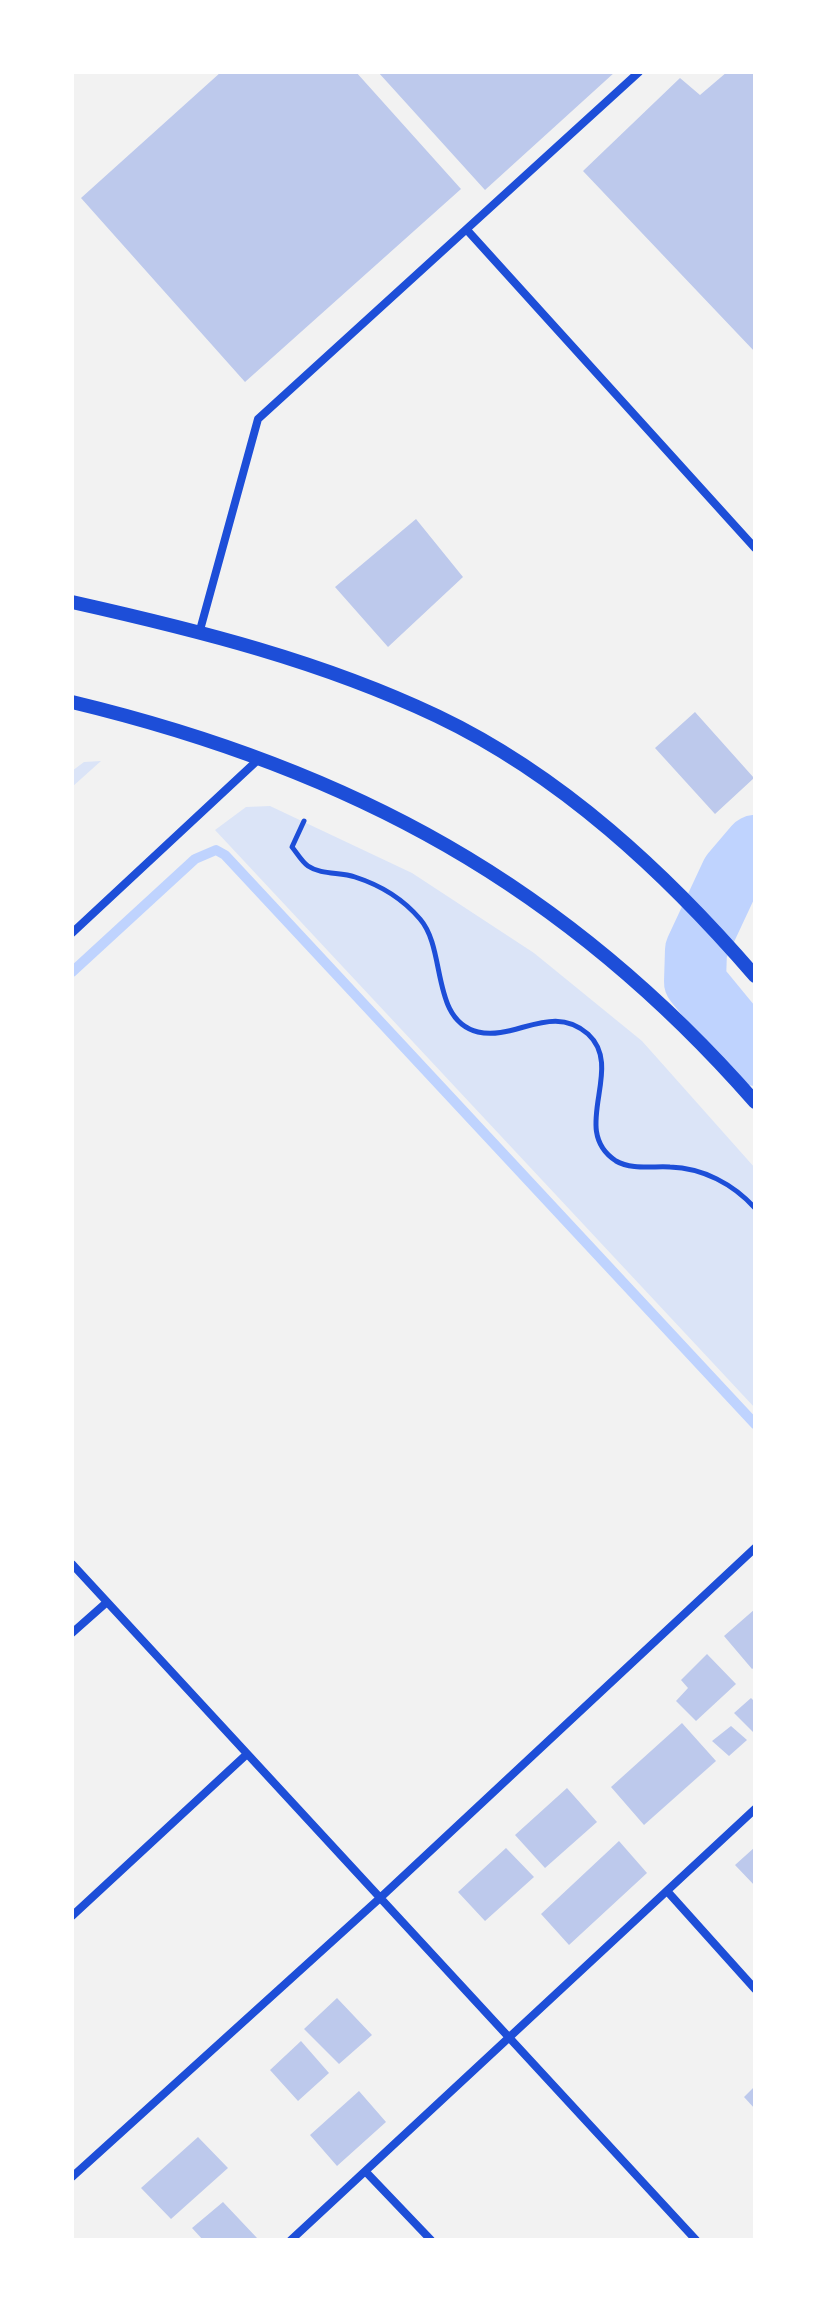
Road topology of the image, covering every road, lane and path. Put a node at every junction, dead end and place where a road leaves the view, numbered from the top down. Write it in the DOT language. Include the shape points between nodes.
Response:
graph roads {
  1 [pos="639,72"];
  2 [pos="467,230"];
  3 [pos="755,548"];
  4 [pos="72,602"];
  5 [pos="200,630"];
  6 [pos="72,702"];
  7 [pos="261,756"];
  8 [pos="304,821"];
  9 [pos="72,933"];
  10 [pos="755,976"];
  11 [pos="755,1102"];
  12 [pos="755,1208"];
  13 [pos="755,1548"];
  14 [pos="72,1564"];
  15 [pos="107,1602"];
  16 [pos="72,1633"];
  17 [pos="247,1754"];
  18 [pos="755,1809"];
  19 [pos="667,1891"];
  20 [pos="380,1898"];
  21 [pos="72,1916"];
  22 [pos="755,1989"];
  23 [pos="508,2036"];
  24 [pos="366,2172"];
  25 [pos="72,2177"];
  26 [pos="291,2240"];
  27 [pos="431,2240"];
  28 [pos="696,2240"];
  1 -- 2 [label="street"];
  2 -- 3 [label="street"];
  2 -- 5 [label="street" via="258,419"];
  4 -- 5 [label="street"];
  5 -- 10 [label="street" via="343,676 438,717 506,755 636,852 696,907"];
  6 -- 7 [label="street"];
  7 -- 9 [label="street"];
  7 -- 11 [label="street" via="423,829 506,882 632,975"];
  8 -- 12 [label="path" via="292,847 307,866 355,877 395,895 421,920 435,940 442,993 459,1023 495,1033 542,1020 566,1023 599,1046 593,1130 602,1150 619,1163 710,1175 742,1193"];
  13 -- 20 [label="street"];
  14 -- 15 [label="street"];
  15 -- 16 [label="street"];
  15 -- 17 [label="street"];
  17 -- 20 [label="street"];
  17 -- 21 [label="street"];
  18 -- 19 [label="street"];
  19 -- 22 [label="street"];
  19 -- 23 [label="street"];
  20 -- 23 [label="street"];
  20 -- 25 [label="street"];
  23 -- 24 [label="street"];
  23 -- 28 [label="street"];
  24 -- 26 [label="street"];
  24 -- 27 [label="street"];
}
